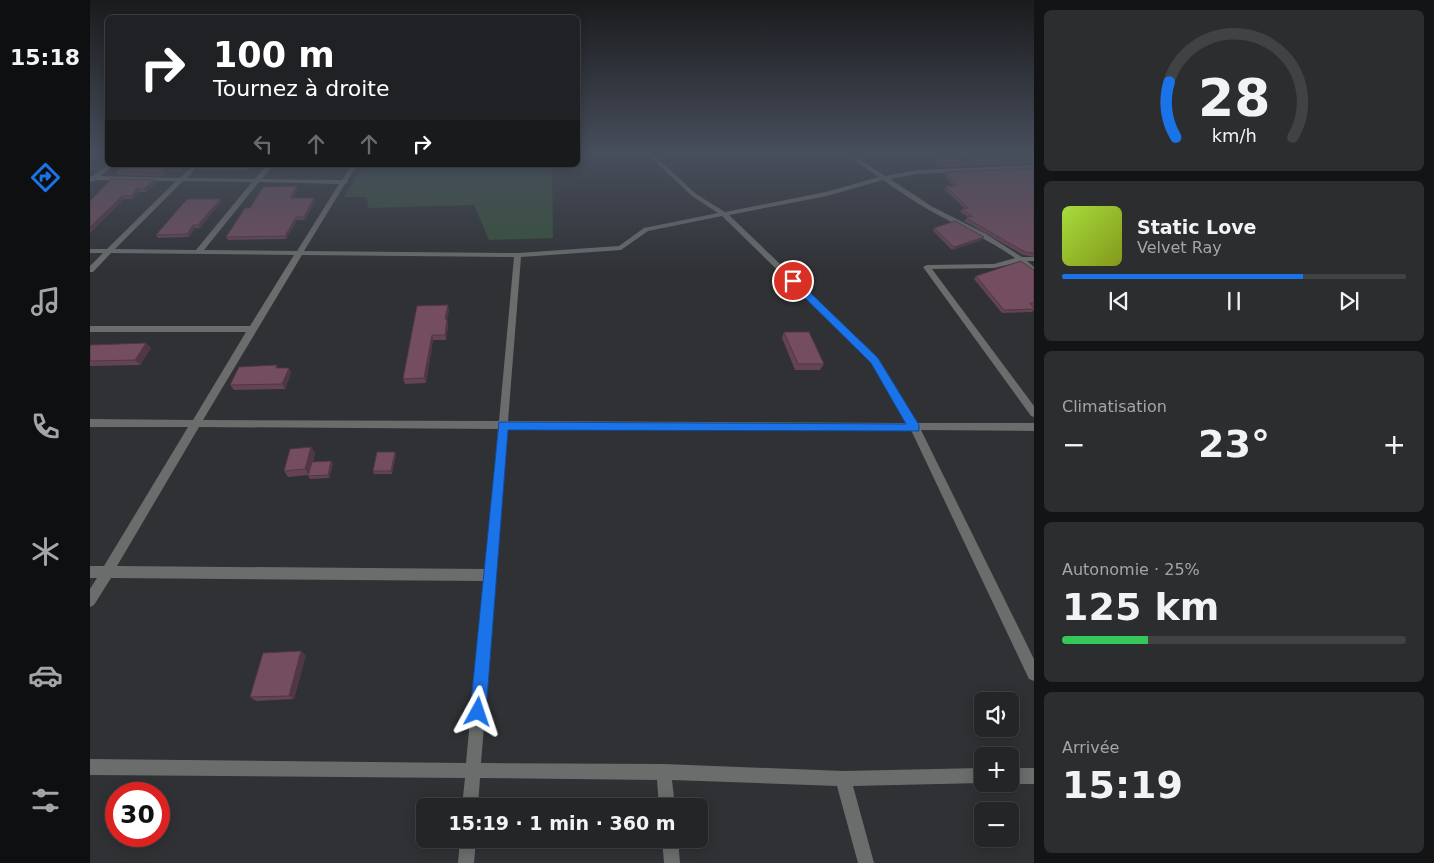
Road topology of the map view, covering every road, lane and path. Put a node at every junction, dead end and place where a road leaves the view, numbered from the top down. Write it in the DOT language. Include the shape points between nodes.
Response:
graph roads {
  1 [pos="168,194"];
  2 [pos="246,194"];
  3 [pos="337,194"];
  4 [pos="693,194"];
  5 [pos="825,194"];
  6 [pos="910,194"];
  7 [pos="726,215"];
  8 [pos="90,251"];
  9 [pos="110,251"];
  10 [pos="198,252"];
  11 [pos="301,253"];
  12 [pos="518,255"];
  13 [pos="1021,259"];
  14 [pos="1034,259"];
  15 [pos="90,270"];
  16 [pos="1034,271"];
  17 [pos="90,329"];
  18 [pos="252,329"];
  19 [pos="1034,413"];
  20 [pos="90,423"];
  21 [pos="196,424"];
  22 [pos="503,425"];
  23 [pos="1034,427"];
  24 [pos="915,428"];
  25 [pos="90,572"];
  26 [pos="108,572"];
  27 [pos="490,575"];
  28 [pos="90,601"];
  29 [pos="1034,674"];
  30 [pos="90,767"];
  31 [pos="473,771"];
  32 [pos="664,772"];
  33 [pos="974,776"];
  34 [pos="1019,776"];
  35 [pos="1034,776"];
  36 [pos="843,779"];
  37 [pos="471,798"];
  38 [pos="666,798"];
  39 [pos="467,848"];
  40 [pos="671,848"];
  41 [pos="466,863"];
  42 [pos="672,863"];
  43 [pos="866,863"];
  1 -- 9 [label="street"];
  2 -- 10 [label="street"];
  3 -- 11 [label="street"];
  4 -- 7 [label="street"];
  5 -- 7 [label="street"];
  6 -- 13 [label="street" via="988,236"];
  7 -- 12 [label="street" via="646,229 621,248"];
  7 -- 24 [label="street" via="875,360"];
  8 -- 9 [label="street"];
  9 -- 10 [label="street"];
  9 -- 15 [label="street"];
  10 -- 11 [label="street"];
  11 -- 12 [label="street"];
  11 -- 18 [label="street"];
  12 -- 22 [label="street"];
  13 -- 14 [label="street"];
  13 -- 16 [label="street"];
  13 -- 19 [label="street" via="994,266 927,267"];
  17 -- 18 [label="street"];
  18 -- 21 [label="street"];
  20 -- 21 [label="street"];
  21 -- 22 [label="street"];
  21 -- 26 [label="street"];
  22 -- 24 [label="street"];
  22 -- 27 [label="street"];
  23 -- 24 [label="street"];
  24 -- 29 [label="street"];
  25 -- 26 [label="street"];
  26 -- 27 [label="street"];
  26 -- 28 [label="street"];
  27 -- 31 [label="street"];
  30 -- 31 [label="street"];
  31 -- 32 [label="street"];
  31 -- 37 [label="street"];
  32 -- 36 [label="street"];
  32 -- 38 [label="street"];
  33 -- 36 [label="street"];
  34 -- 35 [label="street"];
  36 -- 43 [label="street"];
  39 -- 41 [label="street"];
  40 -- 42 [label="street"];
}
